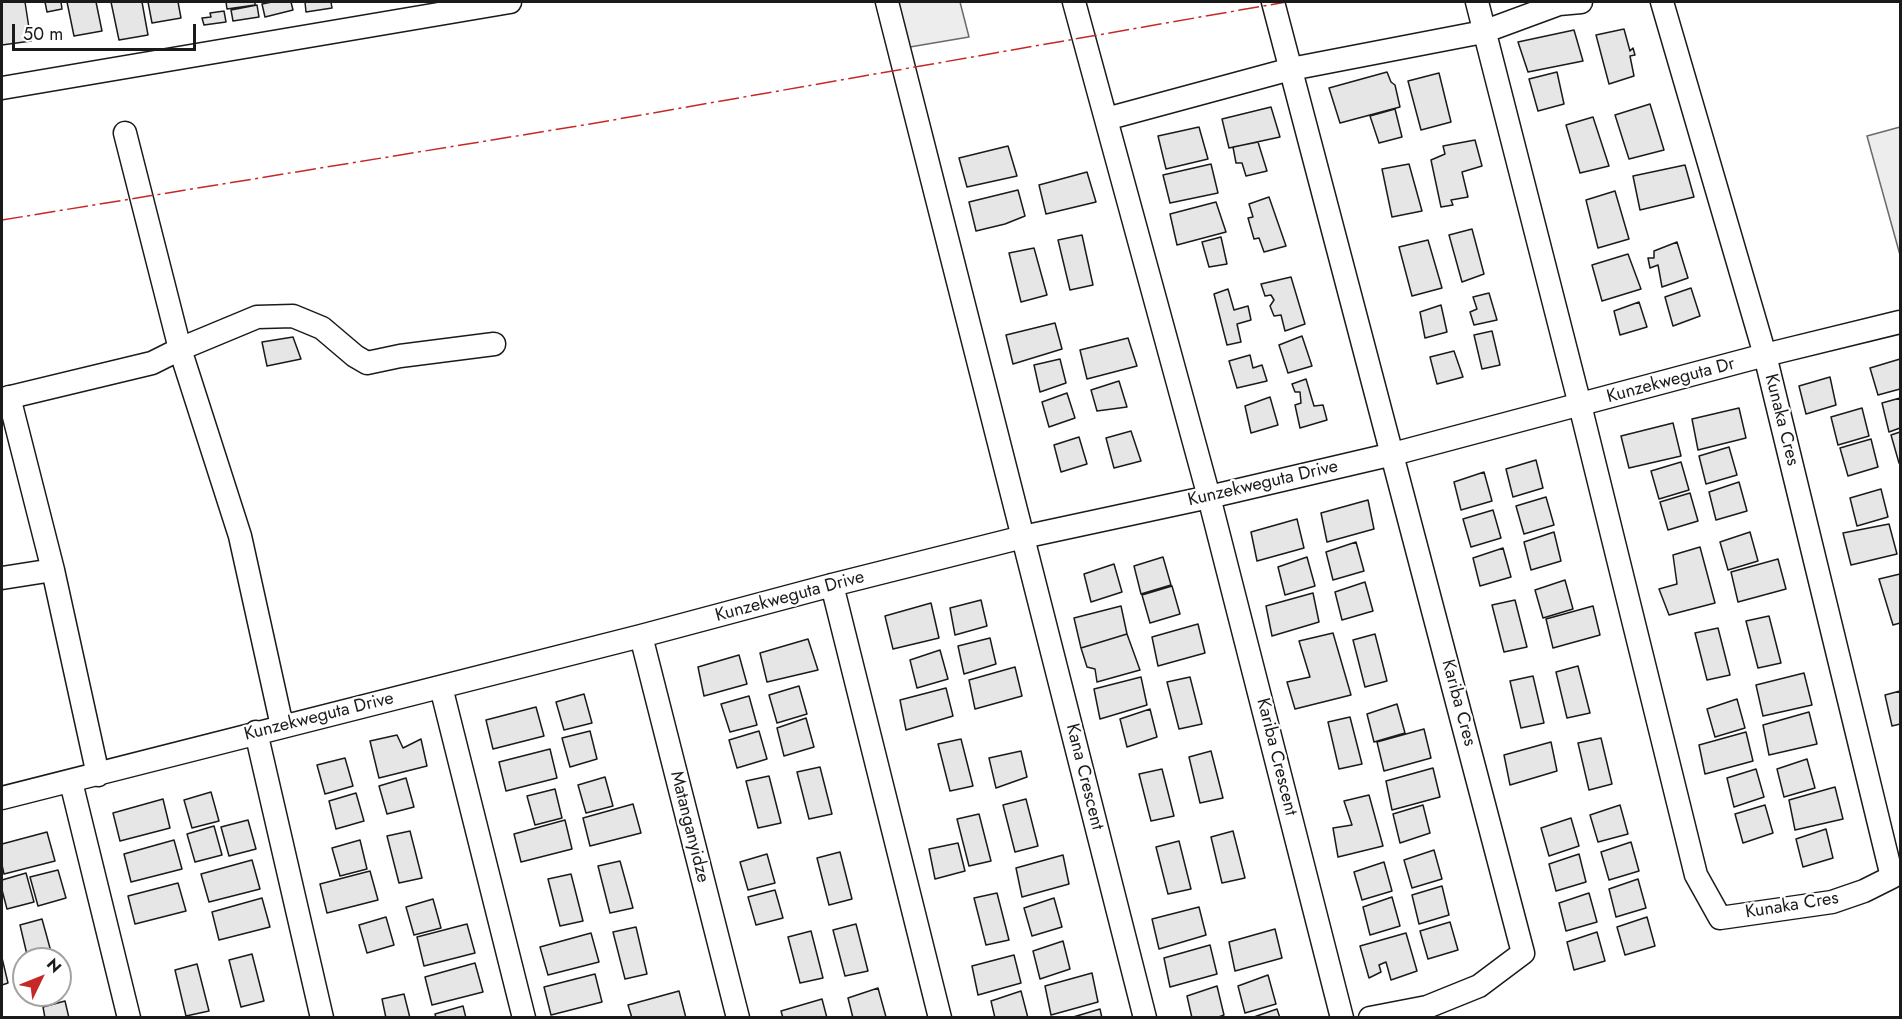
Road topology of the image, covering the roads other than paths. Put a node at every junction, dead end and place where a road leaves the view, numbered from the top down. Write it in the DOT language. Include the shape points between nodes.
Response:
graph roads {
  1 [pos="510,2"];
  2 [pos="887,2"];
  3 [pos="1074,2"];
  4 [pos="1273,2"];
  5 [pos="1477,2"];
  6 [pos="1581,2"];
  7 [pos="1662,2"];
  8 [pos="1483,32"];
  9 [pos="1291,69"];
  10 [pos="2,88"];
  11 [pos="1106,119"];
  12 [pos="125,133"];
  13 [pos="1900,322"];
  14 [pos="494,344"];
  15 [pos="180,349"];
  16 [pos="1765,355"];
  17 [pos="5,398"];
  18 [pos="1580,405"];
  19 [pos="1393,454"];
  20 [pos="1209,497"];
  21 [pos="1023,537"];
  22 [pos="53,570"];
  23 [pos="2,578"];
  24 [pos="832,585"];
  25 [pos="641,636"];
  26 [pos="441,687"];
  27 [pos="282,726"];
  28 [pos="256,732"];
  29 [pos="98,775"];
  30 [pos="71,782"];
  31 [pos="2,798"];
  32 [pos="129,1017"];
  33 [pos="322,1017"];
  34 [pos="524,1017"];
  35 [pos="738,1017"];
  36 [pos="940,1017"];
  37 [pos="1145,1017"];
  38 [pos="1342,1017"];
  39 [pos="1370,1017"];
  1 -- 10 [label="street"];
  2 -- 21 [label="street, Kana Crescent"];
  3 -- 11 [label="street, Kariba Crescent"];
  4 -- 9 [label="street, Kariba Cres"];
  5 -- 8 [label="street"];
  6 -- 8 [label="street" via="1559,4"];
  7 -- 16 [label="street"];
  8 -- 9 [label="street"];
  8 -- 18 [label="street"];
  9 -- 11 [label="street"];
  9 -- 19 [label="street, Kariba Cres"];
  11 -- 20 [label="street, Kariba Crescent"];
  12 -- 15 [label="street"];
  13 -- 16 [label="street, Kunzekweguta Dr"];
  14 -- 15 [label="street" via="368,363 322,328 293,316 257,317"];
  15 -- 17 [label="street" via="152,363"];
  15 -- 27 [label="street" via="240,536"];
  16 -- 18 [label="street, Kunzekweguta Dr"];
  16 -- 18 [label="street, Kunaka Cres" via="1892,878 1832,902 1720,918 1696,875"];
  17 -- 22 [label="street"];
  18 -- 19 [label="street, Kunzekweguta Drive"];
  19 -- 20 [label="street, Kunzekweguta Drive"];
  19 -- 39 [label="street, Kariba Cres" via="1523,953 1479,986 1427,1007"];
  20 -- 21 [label="street, Kunzekweguta Drive"];
  20 -- 38 [label="street, Kariba Crescent"];
  21 -- 24 [label="street, Kunzekweguta Drive"];
  21 -- 37 [label="street, Kana Crescent"];
  22 -- 23 [label="street"];
  22 -- 29 [label="street"];
  24 -- 25 [label="street, Kunzekweguta Drive"];
  24 -- 36 [label="street"];
  25 -- 26 [label="street, Kunzekweguta Drive"];
  25 -- 35 [label="street, Matanganyidze"];
  26 -- 27 [label="street, Kunzekweguta Drive"];
  26 -- 34 [label="street"];
  27 -- 28 [label="street, Kunzekweguta Drive"];
  28 -- 29 [label="street, Kunzekweguta Drive"];
  28 -- 33 [label="street"];
  29 -- 30 [label="street, Kunzekweguta Drive"];
  30 -- 31 [label="street, Kunzekweguta Drive"];
  30 -- 32 [label="street"];
}
